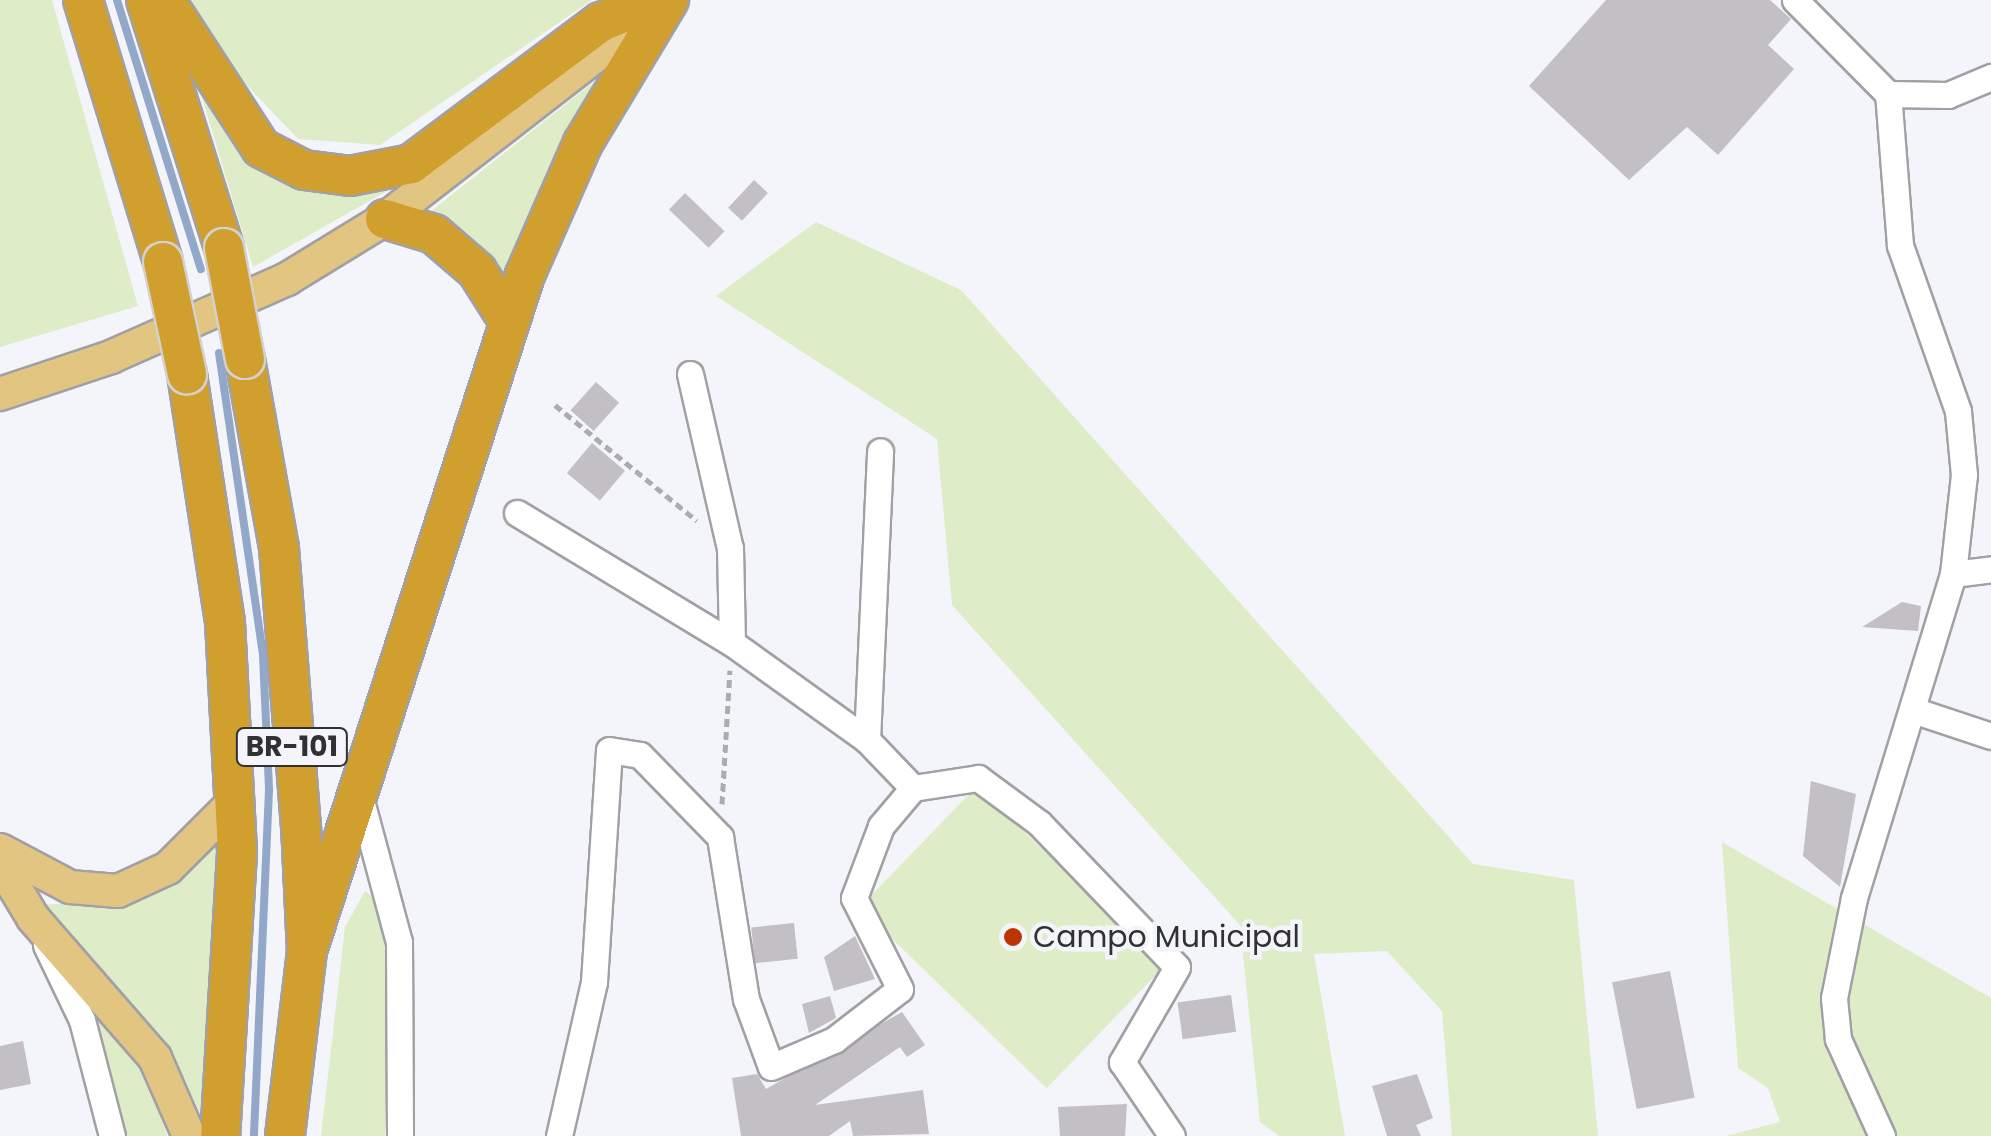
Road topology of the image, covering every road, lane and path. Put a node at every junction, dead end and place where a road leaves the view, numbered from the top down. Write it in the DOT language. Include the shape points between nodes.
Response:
graph roads {
  1 [pos="83,0"];
  2 [pos="146,0"];
  3 [pos="164,0"];
  4 [pos="657,0"];
  5 [pos="668,0"];
  6 [pos="1796,0"];
  7 [pos="1991,77"];
  8 [pos="1888,94"];
  9 [pos="385,220"];
  10 [pos="508,320"];
  11 [pos="690,374"];
  12 [pos="0,394"];
  13 [pos="555,405"];
  14 [pos="880,451"];
  15 [pos="517,514"];
  16 [pos="730,548"];
  17 [pos="1991,569"];
  18 [pos="1953,574"];
  19 [pos="732,643"];
  20 [pos="1913,710"];
  21 [pos="1991,736"];
  22 [pos="867,740"];
  23 [pos="913,788"];
  24 [pos="359,793"];
  25 [pos="234,804"];
  26 [pos="720,837"];
  27 [pos="0,850"];
  28 [pos="0,862"];
  29 [pos="32,918"];
  30 [pos="307,951"];
  31 [pos="112,1136"];
  32 [pos="189,1136"];
  33 [pos="220,1136"];
  34 [pos="285,1136"];
  35 [pos="400,1136"];
  36 [pos="559,1136"];
  37 [pos="1172,1136"];
  38 [pos="1882,1136"];
  1 -- 25 [label="highway, BR-101, bridge" via="163,262 186,374 224,622"];
  2 -- 30 [label="highway, BR-101, bridge" via="224,248 280,548"];
  3 -- 4 [label="highway" via="262,148 304,170 350,176 411,164 601,22"];
  5 -- 9 [label="main road"];
  5 -- 10 [label="highway" via="583,143"];
  6 -- 8 [label="street"];
  7 -- 8 [label="street" via="1948,94"];
  8 -- 18 [label="street" via="1900,245 1958,411 1964,508"];
  9 -- 10 [label="highway" via="434,234 477,272"];
  9 -- 12 [label="main road" via="269,287 111,358"];
  10 -- 24 [label="highway"];
  11 -- 16 [label="street"];
  13 -- 16 [label="path"];
  14 -- 22 [label="street"];
  15 -- 19 [label="street"];
  16 -- 19 [label="street"];
  17 -- 18 [label="street"];
  18 -- 20 [label="street"];
  19 -- 22 [label="street"];
  19 -- 26 [label="path"];
  20 -- 21 [label="street"];
  20 -- 38 [label="street" via="1854,898 1834,998 1838,1039"];
  22 -- 23 [label="street"];
  23 -- 26 [label="street" via="881,826 854,898 900,990 797,1061 771,1067 759,1055"];
  23 -- 37 [label="street" via="978,778 1010,796 1163,943 1175,980 1123,1070"];
  24 -- 30 [label="highway"];
  24 -- 35 [label="street" via="399,942"];
  25 -- 27 [label="main road" via="168,868 118,891 70,886"];
  25 -- 33 [label="highway, BR-101" via="231,1043"];
  26 -- 36 [label="street" via="640,754 610,750 594,982"];
  28 -- 29 [label="main road"];
  29 -- 31 [label="street" via="82,1020"];
  29 -- 32 [label="main road" via="156,1058"];
  30 -- 34 [label="highway, BR-101"];
}
